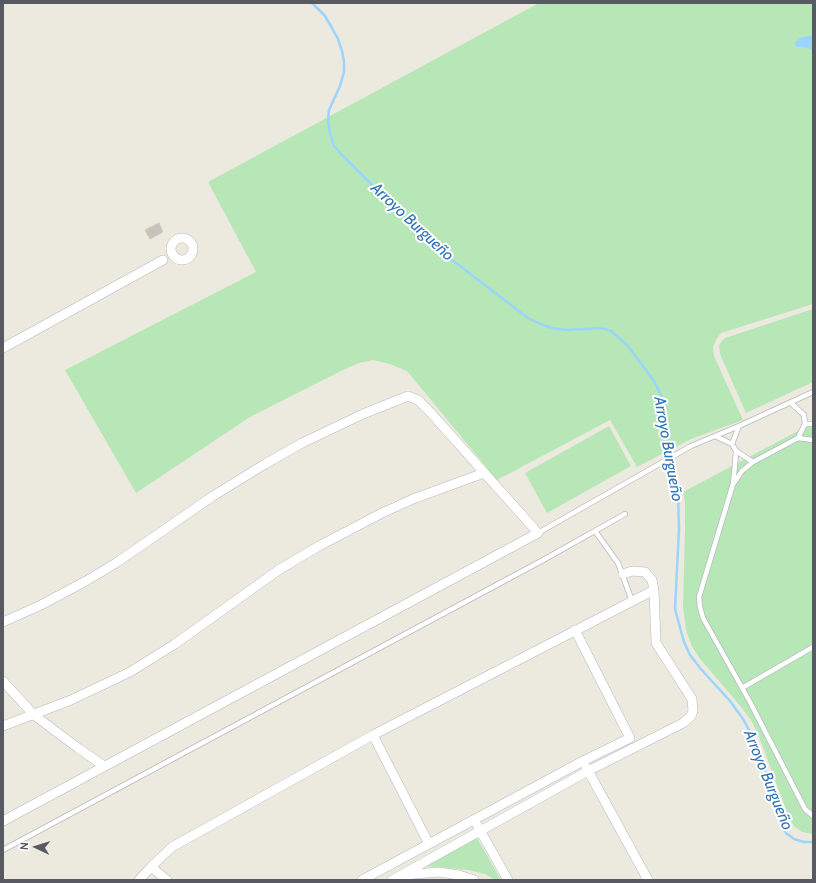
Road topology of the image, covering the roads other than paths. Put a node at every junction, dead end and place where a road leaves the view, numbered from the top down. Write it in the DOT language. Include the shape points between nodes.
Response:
graph roads {
  1 [pos="171,248"];
  2 [pos="163,260"];
  3 [pos="178,260"];
  4 [pos="3,348"];
  5 [pos="813,392"];
  6 [pos="790,403"];
  7 [pos="805,424"];
  8 [pos="813,424"];
  9 [pos="739,426"];
  10 [pos="715,436"];
  11 [pos="798,438"];
  12 [pos="813,440"];
  13 [pos="732,444"];
  14 [pos="736,451"];
  15 [pos="753,462"];
  16 [pos="484,472"];
  17 [pos="732,484"];
  18 [pos="625,514"];
  19 [pos="595,531"];
  20 [pos="538,533"];
  21 [pos="623,574"];
  22 [pos="654,590"];
  23 [pos="632,600"];
  24 [pos="3,622"];
  25 [pos="575,630"];
  26 [pos="813,647"];
  27 [pos="3,681"];
  28 [pos="742,688"];
  29 [pos="34,715"];
  30 [pos="3,726"];
  31 [pos="373,735"];
  32 [pos="583,762"];
  33 [pos="104,766"];
  34 [pos="588,771"];
  35 [pos="813,816"];
  36 [pos="3,821"];
  37 [pos="474,821"];
  38 [pos="480,831"];
  39 [pos="429,844"];
  40 [pos="3,850"];
  41 [pos="151,867"];
  42 [pos="395,878"];
  43 [pos="139,880"];
  44 [pos="166,880"];
  45 [pos="362,880"];
  46 [pos="474,880"];
  47 [pos="508,880"];
  48 [pos="648,880"];
  1 -- 2 [label="street"];
  1 -- 3 [label="street" via="172,255"];
  1 -- 3 [label="street" via="174,242 180,239 187,240 192,246 190,256 185,260"];
  2 -- 3 [label="street"];
  2 -- 4 [label="street"];
  5 -- 6 [label="lane"];
  6 -- 7 [label="lane" via="804,415"];
  6 -- 9 [label="lane"];
  7 -- 8 [label="lane"];
  7 -- 11 [label="lane"];
  9 -- 10 [label="lane"];
  9 -- 13 [label="lane"];
  10 -- 13 [label="lane"];
  10 -- 20 [label="lane" via="691,446"];
  11 -- 12 [label="lane"];
  11 -- 15 [label="lane"];
  13 -- 14 [label="lane"];
  14 -- 15 [label="lane"];
  14 -- 17 [label="lane"];
  15 -- 17 [label="lane"];
  16 -- 20 [label="street"];
  16 -- 24 [label="street" via="418,400 408,396 401,398 362,414 265,464 212,496 92,578"];
  16 -- 29 [label="street" via="413,499 319,546 280,569 175,644 130,672"];
  17 -- 28 [label="lane" via="699,597 703,618"];
  18 -- 19 [label="lane"];
  19 -- 21 [label="lane"];
  19 -- 40 [label="lane"];
  20 -- 33 [label="street"];
  21 -- 22 [label="street" via="632,571 645,572 652,580"];
  21 -- 23 [label="lane"];
  22 -- 23 [label="street"];
  22 -- 34 [label="street" via="656,643 692,699 691,716"];
  23 -- 25 [label="street"];
  25 -- 31 [label="street"];
  25 -- 32 [label="street" via="630,738"];
  26 -- 28 [label="lane"];
  27 -- 29 [label="street"];
  28 -- 35 [label="lane" via="805,808"];
  29 -- 30 [label="street"];
  29 -- 33 [label="street"];
  31 -- 39 [label="street"];
  31 -- 41 [label="street" via="172,847"];
  32 -- 34 [label="street"];
  32 -- 37 [label="street"];
  33 -- 36 [label="street"];
  34 -- 38 [label="street"];
  34 -- 48 [label="street"];
  37 -- 38 [label="street"];
  37 -- 39 [label="street"];
  38 -- 42 [label="street"];
  38 -- 47 [label="street"];
  39 -- 45 [label="street"];
  41 -- 43 [label="street"];
  41 -- 44 [label="street"];
  42 -- 46 [label="street" via="439,872"];
}
